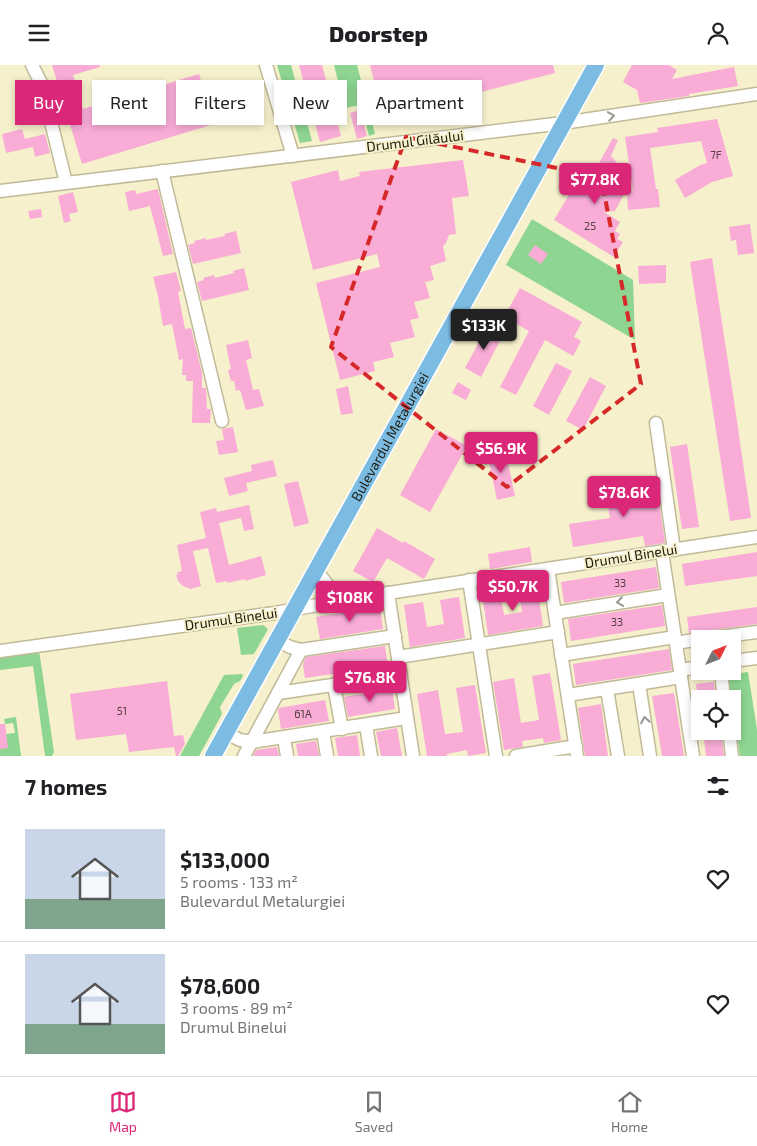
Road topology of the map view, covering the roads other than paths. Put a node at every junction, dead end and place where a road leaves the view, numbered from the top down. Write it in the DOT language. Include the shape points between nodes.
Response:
graph roads {
  1 [pos="32,65"];
  2 [pos="266,65"];
  3 [pos="596,65"];
  4 [pos="757,94"];
  5 [pos="563,123"];
  6 [pos="293,156"];
  7 [pos="162,171"];
  8 [pos="66,183"];
  9 [pos="0,191"];
  10 [pos="222,421"];
  11 [pos="656,423"];
  12 [pos="757,537"];
  13 [pos="668,551"];
  14 [pos="548,569"];
  15 [pos="316,570"];
  16 [pos="469,581"];
  17 [pos="388,593"];
  18 [pos="668,595"];
  19 [pos="349,599"];
  20 [pos="294,609"];
  21 [pos="555,613"];
  22 [pos="757,631"];
  23 [pos="558,632"];
  24 [pos="741,633"];
  25 [pos="395,635"];
  26 [pos="691,639"];
  27 [pos="277,640"];
  28 [pos="675,640"];
  29 [pos="479,645"];
  30 [pos="301,650"];
  31 [pos="0,651"];
  32 [pos="561,655"];
  33 [pos="398,657"];
  34 [pos="757,658"];
  35 [pos="741,660"];
  36 [pos="691,670"];
  37 [pos="680,673"];
  38 [pos="401,675"];
  39 [pos="639,684"];
  40 [pos="334,685"];
  41 [pos="608,689"];
  42 [pos="278,693"];
  43 [pos="568,695"];
  44 [pos="407,718"];
  45 [pos="366,725"];
  46 [pos="342,729"];
  47 [pos="323,732"];
  48 [pos="226,733"];
  49 [pos="284,738"];
  50 [pos="730,740"];
  51 [pos="252,742"];
  52 [pos="576,751"];
  53 [pos="213,756"];
  54 [pos="244,756"];
  55 [pos="287,756"];
  56 [pos="326,756"];
  57 [pos="371,756"];
  58 [pos="413,756"];
  59 [pos="496,756"];
  60 [pos="516,756"];
  61 [pos="618,756"];
  62 [pos="650,756"];
  63 [pos="693,756"];
  64 [pos="732,756"];
  1 -- 8 [label="street" via="42,85"];
  2 -- 6 [label="street"];
  3 -- 5 [label="main road, Bulevardul Metalurgiei"];
  5 -- 4 [label="street, Drumul Gilăului, one-way"];
  5 -- 6 [label="street, Drumul Gilăului"];
  5 -- 15 [label="main road, Bulevardul Metalurgiei"];
  6 -- 7 [label="street, Drumul Gilăului"];
  7 -- 8 [label="street, Drumul Gilăului"];
  7 -- 10 [label="street"];
  8 -- 9 [label="street, Drumul Gilăului"];
  11 -- 13 [label="street"];
  12 -- 13 [label="street, Drumul Binelui"];
  13 -- 14 [label="street, Drumul Binelui"];
  13 -- 18 [label="street"];
  14 -- 16 [label="street, Drumul Binelui"];
  14 -- 21 [label="street"];
  15 -- 19 [label="street" via="329,587"];
  15 -- 20 [label="main road, Bulevardul Metalurgiei"];
  16 -- 17 [label="street, Drumul Binelui"];
  16 -- 29 [label="street"];
  17 -- 19 [label="street, Drumul Binelui"];
  17 -- 25 [label="street"];
  18 -- 21 [label="street, one-way"];
  18 -- 28 [label="street"];
  19 -- 20 [label="street, Drumul Binelui"];
  20 -- 27 [label="main road, Bulevardul Metalurgiei"];
  20 -- 31 [label="street, Drumul Binelui"];
  21 -- 23 [label="street"];
  22 -- 24 [label="street"];
  23 -- 29 [label="street"];
  23 -- 32 [label="street"];
  25 -- 30 [label="street"];
  25 -- 33 [label="street"];
  26 -- 28 [label="street"];
  27 -- 30 [label="street"];
  27 -- 48 [label="main road, Bulevardul Metalurgiei"];
  28 -- 32 [label="street"];
  28 -- 37 [label="street"];
  29 -- 33 [label="street"];
  29 -- 59 [label="street"];
  30 -- 42 [label="street"];
  32 -- 43 [label="street"];
  33 -- 38 [label="street"];
  34 -- 35 [label="street"];
  36 -- 37 [label="street"];
  37 -- 39 [label="street"];
  37 -- 63 [label="street"];
  38 -- 40 [label="street"];
  38 -- 44 [label="street"];
  39 -- 41 [label="street"];
  62 -- 39 [label="street, one-way"];
  40 -- 42 [label="street"];
  40 -- 46 [label="street"];
  41 -- 43 [label="street"];
  41 -- 61 [label="street"];
  42 -- 51 [label="street"];
  43 -- 52 [label="street"];
  44 -- 45 [label="street"];
  44 -- 58 [label="street"];
  45 -- 46 [label="street"];
  45 -- 57 [label="street"];
  46 -- 47 [label="street"];
  47 -- 49 [label="street"];
  47 -- 56 [label="street"];
  48 -- 51 [label="street"];
  48 -- 53 [label="main road, Bulevardul Metalurgiei"];
  49 -- 51 [label="street"];
  49 -- 55 [label="street"];
  50 -- 64 [label="street"];
  51 -- 54 [label="street"];
  52 -- 60 [label="street"];
}
